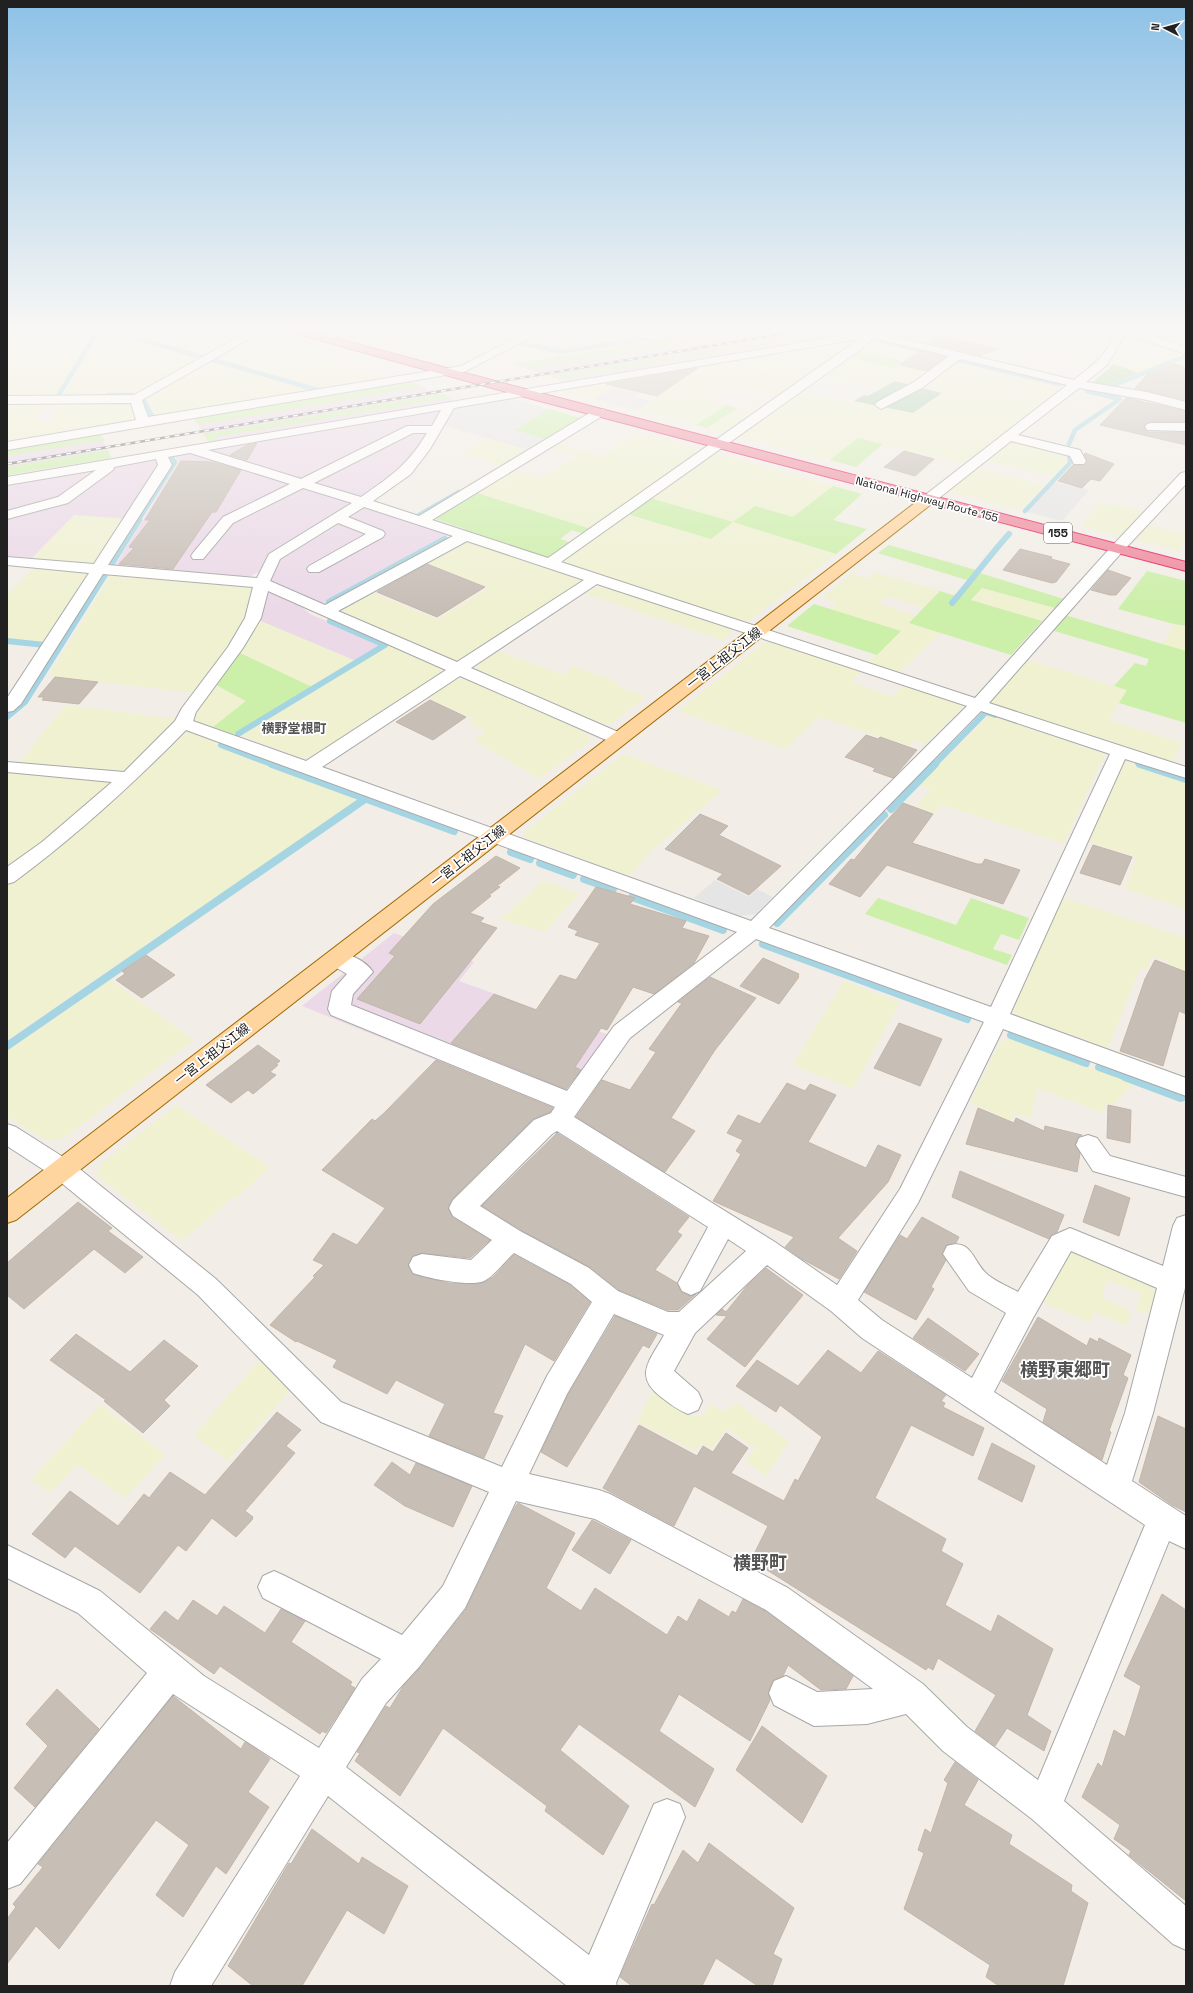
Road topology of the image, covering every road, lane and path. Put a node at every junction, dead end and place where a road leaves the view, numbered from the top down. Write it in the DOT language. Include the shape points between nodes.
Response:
graph roads {
  1 [pos="133,424"];
  2 [pos="341,424"];
  3 [pos="438,424"];
  4 [pos="580,424"];
  5 [pos="646,424"];
  6 [pos="747,424"];
  7 [pos="1026,424"];
  8 [pos="1151,427"];
  9 [pos="1186,427"];
  10 [pos="435,430"];
  11 [pos="1009,437"];
  12 [pos="720,443"];
  13 [pos="7,446"];
  14 [pos="193,450"];
  15 [pos="161,455"];
  16 [pos="1081,456"];
  17 [pos="112,464"];
  18 [pos="1186,476"];
  19 [pos="7,481"];
  20 [pos="302,483"];
  21 [pos="929,500"];
  22 [pos="363,502"];
  23 [pos="7,515"];
  24 [pos="337,518"];
  25 [pos="420,521"];
  26 [pos="465,536"];
  27 [pos="1117,548"];
  28 [pos="198,556"];
  29 [pos="7,561"];
  30 [pos="549,564"];
  31 [pos="1186,567"];
  32 [pos="99,569"];
  33 [pos="314,569"];
  34 [pos="595,579"];
  35 [pos="262,583"];
  36 [pos="326,611"];
  37 [pos="756,633"];
  38 [pos="459,669"];
  39 [pos="978,705"];
  40 [pos="7,707"];
  41 [pos="183,723"];
  42 [pos="619,739"];
  43 [pos="1120,752"];
  44 [pos="7,767"];
  45 [pos="307,769"];
  46 [pos="1186,773"];
  47 [pos="128,778"];
  48 [pos="494,835"];
  49 [pos="7,877"];
  50 [pos="754,930"];
  51 [pos="336,958"];
  52 [pos="997,1018"];
  53 [pos="1186,1086"];
  54 [pos="565,1111"];
  55 [pos="7,1134"];
  56 [pos="1088,1145"];
  57 [pos="62,1169"];
  58 [pos="1186,1187"];
  59 [pos="7,1212"];
  60 [pos="723,1223"];
  61 [pos="1186,1226"];
  62 [pos="511,1239"];
  63 [pos="766,1250"];
  64 [pos="956,1254"];
  65 [pos="422,1265"];
  66 [pos="691,1283"];
  67 [pos="1173,1283"];
  68 [pos="608,1299"];
  69 [pos="842,1303"];
  70 [pos="1023,1309"];
  71 [pos="685,1324"];
  72 [pos="976,1398"];
  73 [pos="688,1401"];
  74 [pos="508,1484"];
  75 [pos="1115,1487"];
  76 [pos="1175,1527"];
  77 [pos="7,1561"];
  78 [pos="274,1587"];
  79 [pos="408,1655"];
  80 [pos="170,1671"];
  81 [pos="786,1693"];
  82 [pos="911,1696"];
  83 [pos="324,1771"];
  84 [pos="1044,1807"];
  85 [pos="667,1817"];
  86 [pos="7,1871"];
  87 [pos="1186,1931"];
  88 [pos="189,1986"];
  89 [pos="597,1986"];
  1 -- 13 [label="street"];
  2 -- 14 [label="street"];
  3 -- 10 [label="street"];
  4 -- 25 [label="street"];
  5 -- 12 [label="highway, National Highway Route 155 / 155"];
  6 -- 12 [label="street"];
  7 -- 11 [label="street"];
  8 -- 9 [label="street"];
  10 -- 20 [label="street" via="411,429"];
  10 -- 22 [label="street" via="406,471"];
  11 -- 16 [label="street"];
  11 -- 21 [label="street"];
  12 -- 21 [label="highway, National Highway Route 155 / 155"];
  12 -- 30 [label="street"];
  14 -- 15 [label="street"];
  14 -- 20 [label="street"];
  15 -- 17 [label="street"];
  15 -- 32 [label="street" via="165,465"];
  17 -- 19 [label="street"];
  17 -- 23 [label="street" via="64,500"];
  18 -- 27 [label="street"];
  20 -- 22 [label="street"];
  20 -- 28 [label="street" via="228,520"];
  21 -- 27 [label="highway, National Highway Route 155 / 155"];
  21 -- 37 [label="main road, 一宮上祖父江線"];
  22 -- 24 [label="street"];
  22 -- 25 [label="street"];
  24 -- 33 [label="street" via="378,534"];
  24 -- 35 [label="street" via="274,557"];
  25 -- 26 [label="street"];
  26 -- 30 [label="street"];
  26 -- 36 [label="street"];
  27 -- 31 [label="highway, National Highway Route 155 / 155"];
  27 -- 39 [label="street"];
  29 -- 32 [label="street"];
  30 -- 34 [label="street"];
  32 -- 35 [label="street"];
  32 -- 40 [label="street" via="15,700"];
  34 -- 37 [label="street"];
  34 -- 38 [label="street"];
  35 -- 36 [label="street"];
  35 -- 41 [label="street" via="253,618"];
  36 -- 38 [label="street"];
  37 -- 39 [label="street"];
  37 -- 42 [label="main road, 一宮上祖父江線"];
  38 -- 42 [label="street"];
  38 -- 45 [label="street"];
  39 -- 43 [label="street"];
  39 -- 50 [label="street"];
  41 -- 45 [label="street"];
  41 -- 47 [label="street"];
  42 -- 48 [label="main road, 一宮上祖父江線"];
  43 -- 46 [label="street"];
  43 -- 52 [label="street"];
  44 -- 47 [label="street"];
  45 -- 48 [label="street"];
  47 -- 49 [label="street" via="49,846"];
  48 -- 50 [label="street"];
  48 -- 51 [label="main road, 一宮上祖父江線"];
  50 -- 52 [label="street"];
  50 -- 54 [label="street" via="622,1032"];
  51 -- 54 [label="street" via="362,972 343,991 338,1008"];
  51 -- 57 [label="main road, 一宮上祖父江線"];
  52 -- 53 [label="street"];
  52 -- 69 [label="street" via="908,1196"];
  54 -- 60 [label="street"];
  54 -- 62 [label="street" via="543,1127 462,1208"];
  55 -- 57 [label="street"];
  56 -- 58 [label="street" via="1102,1164"];
  57 -- 59 [label="main road, 一宮上祖父江線"];
  57 -- 74 [label="street" via="207,1287 331,1412"];
  60 -- 63 [label="street"];
  60 -- 66 [label="street"];
  61 -- 67 [label="street"];
  62 -- 65 [label="street" via="476,1272"];
  62 -- 68 [label="street" via="580,1276"];
  63 -- 69 [label="street"];
  63 -- 71 [label="street"];
  64 -- 70 [label="street" via="978,1283"];
  67 -- 70 [label="street" via="1070,1239 1061,1244"];
  67 -- 75 [label="street" via="1140,1413"];
  68 -- 71 [label="street" via="667,1324"];
  68 -- 74 [label="street" via="557,1385"];
  69 -- 72 [label="street" via="872,1329"];
  70 -- 72 [label="street"];
  71 -- 73 [label="street" via="660,1370 660,1379"];
  72 -- 75 [label="street"];
  74 -- 79 [label="street" via="454,1597"];
  74 -- 82 [label="street" via="599,1505 777,1599"];
  75 -- 76 [label="street"];
  76 -- 84 [label="street"];
  77 -- 80 [label="street" via="89,1602"];
  78 -- 79 [label="street"];
  79 -- 83 [label="street" via="374,1691"];
  80 -- 83 [label="street" via="192,1688"];
  80 -- 86 [label="street"];
  81 -- 82 [label="street" via="814,1709 867,1707"];
  82 -- 84 [label="street" via="955,1739"];
  83 -- 88 [label="street"];
  83 -- 89 [label="street"];
  84 -- 87 [label="street"];
  85 -- 89 [label="street"];
}
